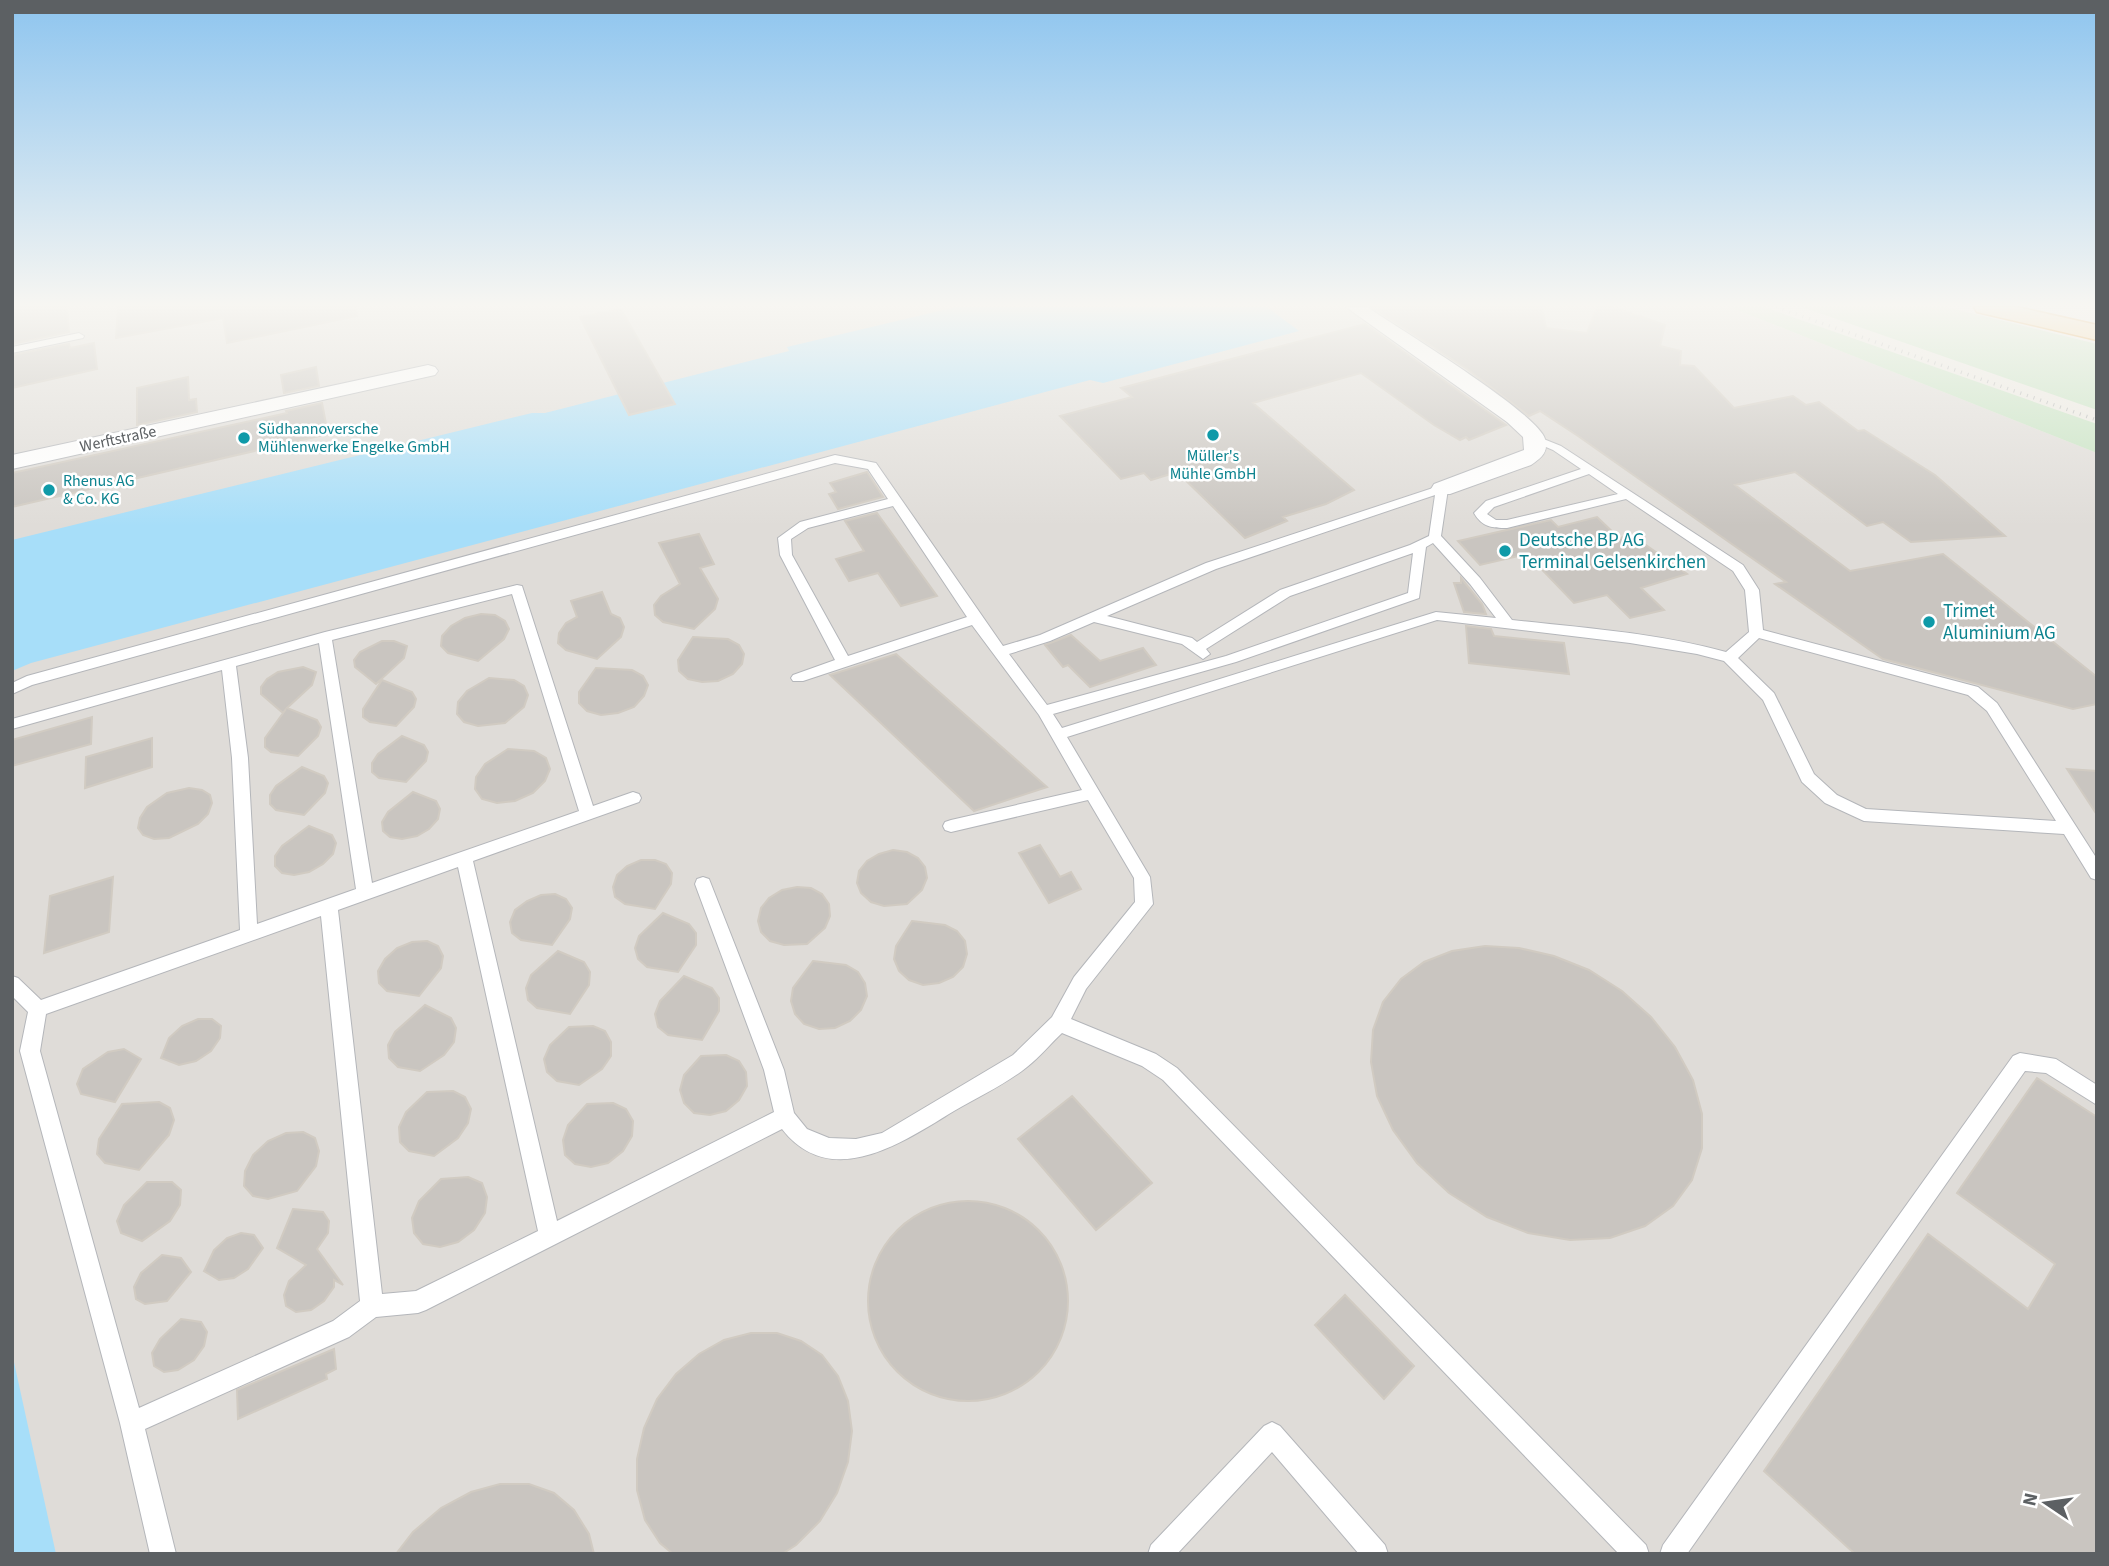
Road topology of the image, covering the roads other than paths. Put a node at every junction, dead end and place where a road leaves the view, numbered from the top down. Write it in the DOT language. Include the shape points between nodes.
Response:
graph roads {
  1 [pos="386,380"];
  2 [pos="1461,380"];
  3 [pos="1536,439"];
  4 [pos="12,462"];
  5 [pos="1590,470"];
  6 [pos="1441,489"];
  7 [pos="1628,495"];
  8 [pos="893,502"];
  9 [pos="1435,537"];
  10 [pos="1420,545"];
  11 [pos="1093,617"];
  12 [pos="975,619"];
  13 [pos="1507,623"];
  14 [pos="1756,633"];
  15 [pos="325,637"];
  16 [pos="1198,648"];
  17 [pos="1001,652"];
  18 [pos="1729,658"];
  19 [pos="844,663"];
  20 [pos="229,665"];
  21 [pos="1214,665"];
  22 [pos="798,678"];
  23 [pos="12,689"];
  24 [pos="1044,711"];
  25 [pos="12,724"];
  26 [pos="1056,735"];
  27 [pos="1093,793"];
  28 [pos="633,798"];
  29 [pos="588,814"];
  30 [pos="951,826"];
  31 [pos="2067,828"];
  32 [pos="464,858"];
  33 [pos="2097,873"];
  34 [pos="703,884"];
  35 [pos="365,891"];
  36 [pos="329,905"];
  37 [pos="249,933"];
  38 [pos="12,984"];
  39 [pos="38,1009"];
  40 [pos="1059,1023"];
  41 [pos="2097,1096"];
  42 [pos="785,1116"];
  43 [pos="549,1234"];
  44 [pos="372,1306"];
  45 [pos="132,1423"];
  46 [pos="163,1554"];
  47 [pos="1160,1554"];
  48 [pos="1376,1554"];
  49 [pos="1637,1554"];
  50 [pos="1672,1554"];
  1 -- 4 [label="street, Werftstraße"];
  2 -- 3 [label="street" via="1515,417"];
  3 -- 5 [label="lane"];
  3 -- 6 [label="street" via="1534,453 1523,460"];
  5 -- 7 [label="lane"];
  5 -- 7 [label="lane" via="1490,504 1480,513 1484,520 1507,524"];
  6 -- 9 [label="lane"];
  6 -- 11 [label="lane" via="1211,566"];
  7 -- 14 [label="lane" via="1749,578 1756,603"];
  8 -- 12 [label="lane"];
  8 -- 19 [label="lane" via="804,525 784,538 786,555"];
  8 -- 23 [label="lane" via="872,466 835,459"];
  9 -- 10 [label="lane"];
  9 -- 13 [label="lane"];
  10 -- 16 [label="lane" via="1285,593"];
  10 -- 21 [label="lane" via="1414,595 1319,632"];
  11 -- 16 [label="lane" via="1187,641"];
  11 -- 17 [label="lane"];
  12 -- 17 [label="lane"];
  12 -- 19 [label="lane"];
  13 -- 18 [label="lane" via="1697,649"];
  13 -- 26 [label="lane" via="1436,615"];
  14 -- 18 [label="lane"];
  14 -- 31 [label="lane" via="1973,691 1992,707"];
  15 -- 20 [label="lane"];
  15 -- 29 [label="lane" via="517,589"];
  15 -- 35 [label="lane"];
  16 -- 21 [label="lane"];
  17 -- 24 [label="lane"];
  18 -- 31 [label="lane" via="1769,697 1808,778 1831,799 1864,815"];
  19 -- 22 [label="lane"];
  20 -- 25 [label="lane"];
  20 -- 37 [label="lane" via="240,758"];
  21 -- 24 [label="lane"];
  24 -- 26 [label="lane"];
  26 -- 27 [label="lane"];
  27 -- 30 [label="lane"];
  27 -- 40 [label="lane" via="1142,877 1144,904 1080,983"];
  28 -- 29 [label="lane"];
  29 -- 32 [label="lane"];
  31 -- 33 [label="lane"];
  32 -- 35 [label="lane"];
  32 -- 43 [label="lane"];
  34 -- 42 [label="lane" via="775,1070"];
  35 -- 36 [label="lane"];
  36 -- 37 [label="lane"];
  36 -- 44 [label="lane"];
  37 -- 39 [label="lane"];
  38 -- 39 [label="lane"];
  39 -- 45 [label="lane" via="30,1051"];
  40 -- 42 [label="lane" via="1020,1061 886,1141 856,1149 829,1148 800,1136"];
  40 -- 49 [label="lane" via="1149,1060 1170,1074"];
  41 -- 50 [label="lane" via="2049,1065 2020,1062"];
  42 -- 43 [label="lane"];
  43 -- 44 [label="lane" via="418,1302"];
  44 -- 45 [label="lane" via="341,1329"];
  45 -- 46 [label="lane"];
  47 -- 48 [label="lane" via="1272,1434"];
}
